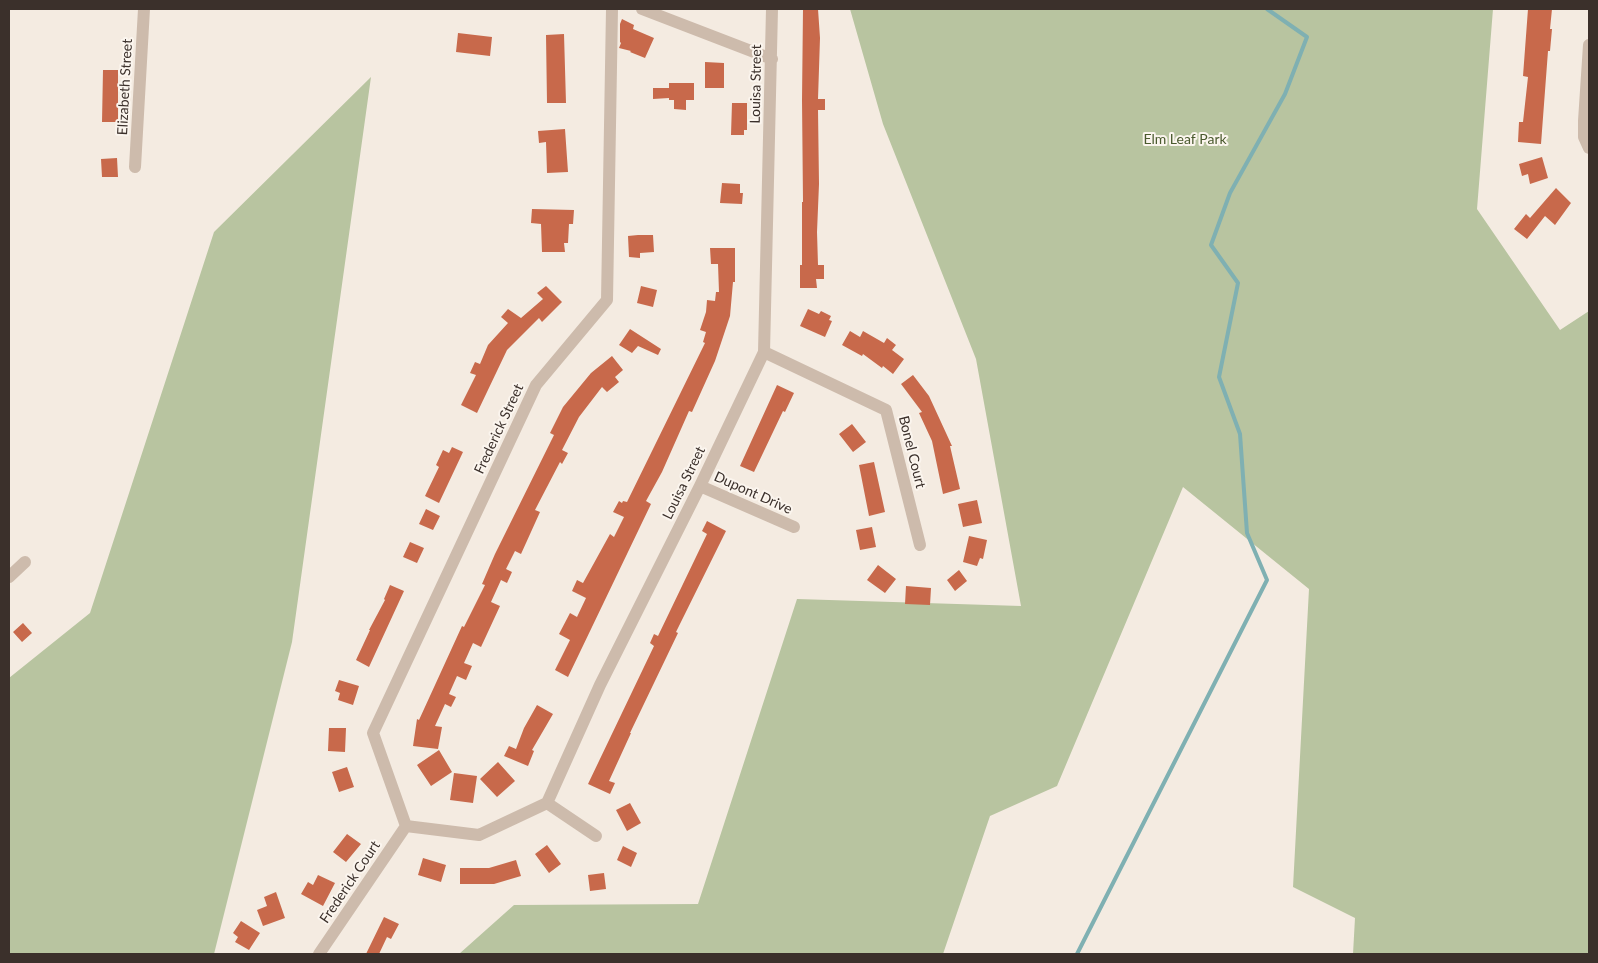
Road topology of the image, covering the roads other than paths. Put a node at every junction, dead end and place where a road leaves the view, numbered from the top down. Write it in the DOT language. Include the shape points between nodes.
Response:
graph roads {
  1 [pos="144,9"];
  2 [pos="612,9"];
  3 [pos="642,9"];
  4 [pos="772,9"];
  5 [pos="1589,45"];
  6 [pos="772,59"];
  7 [pos="1589,148"];
  8 [pos="136,167"];
  9 [pos="764,352"];
  10 [pos="700,486"];
  11 [pos="794,527"];
  12 [pos="920,545"];
  13 [pos="25,562"];
  14 [pos="9,577"];
  15 [pos="547,803"];
  16 [pos="406,826"];
  17 [pos="596,836"];
  18 [pos="319,954"];
  1 -- 8 [label="street, Elizabeth Street"];
  2 -- 16 [label="street, Frederick Street" via="607,300 536,385 373,733"];
  3 -- 6 [label="street"];
  4 -- 6 [label="street, Louisa Street"];
  5 -- 7 [label="street" via="1584,121 1584,137"];
  6 -- 9 [label="street, Louisa Street"];
  9 -- 10 [label="street, Louisa Street"];
  9 -- 12 [label="street, Bonel Court" via="886,410"];
  10 -- 11 [label="street, Dupont Drive"];
  10 -- 15 [label="street, Louisa Street" via="600,685"];
  13 -- 14 [label="street"];
  15 -- 16 [label="street" via="479,835"];
  15 -- 17 [label="street"];
  16 -- 18 [label="street, Frederick Court"];
}
